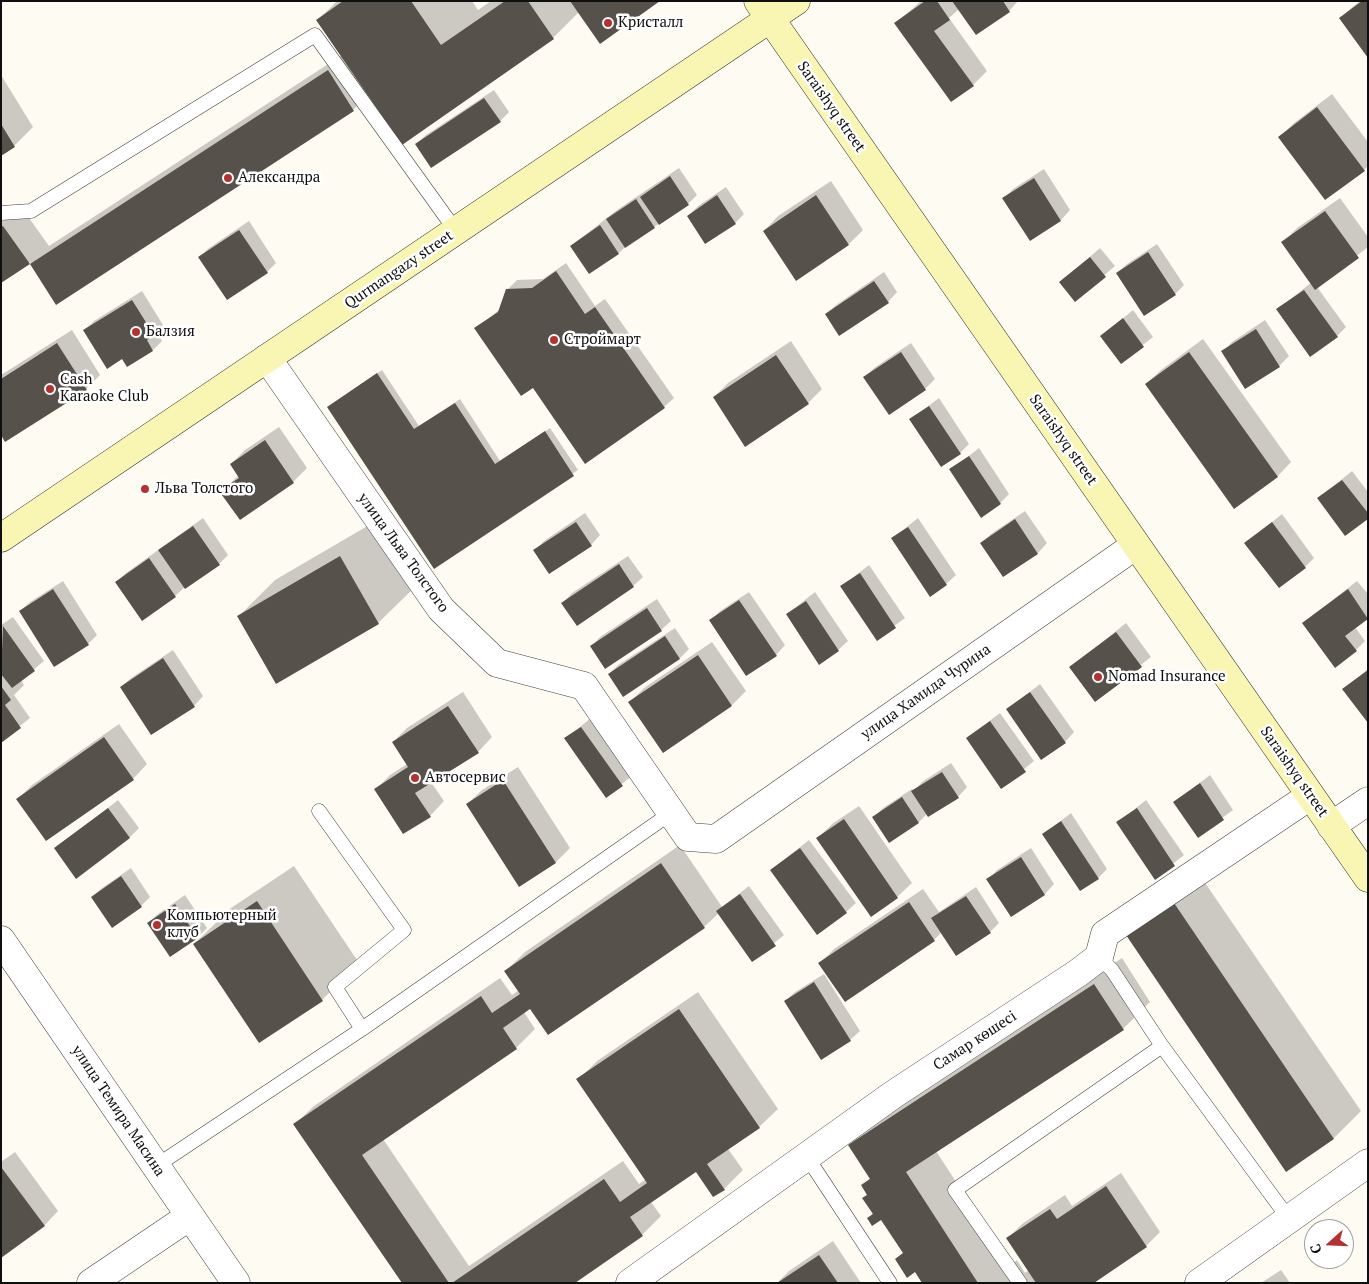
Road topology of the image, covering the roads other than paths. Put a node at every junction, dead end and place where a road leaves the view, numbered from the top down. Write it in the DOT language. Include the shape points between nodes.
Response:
graph roads {
  1 [pos="796,1"];
  2 [pos="764,10"];
  3 [pos="1,214"];
  4 [pos="456,231"];
  5 [pos="267,358"];
  6 [pos="1,538"];
  7 [pos="1136,545"];
  8 [pos="1310,796"];
  9 [pos="1368,801"];
  10 [pos="319,811"];
  11 [pos="672,813"];
  12 [pos="1332,826"];
  13 [pos="716,838"];
  14 [pos="1368,878"];
  15 [pos="1,940"];
  16 [pos="1099,957"];
  17 [pos="362,1029"];
  18 [pos="1162,1046"];
  19 [pos="806,1156"];
  20 [pos="1368,1163"];
  21 [pos="156,1166"];
  22 [pos="190,1216"];
  23 [pos="1289,1219"];
  24 [pos="91,1283"];
  25 [pos="236,1283"];
  26 [pos="630,1283"];
  27 [pos="890,1283"];
  28 [pos="1020,1283"];
  29 [pos="1198,1283"];
  1 -- 2 [label="street, Qurmangazy street"];
  2 -- 4 [label="street, Qurmangazy street"];
  2 -- 7 [label="street, Saraishyq street"];
  3 -- 4 [label="lane" via="32,211 315,35"];
  4 -- 5 [label="street, Qurmangazy street"];
  5 -- 6 [label="street, Qurmangazy street"];
  5 -- 11 [label="street, улица Льва Толстого" via="441,609 497,663 584,686"];
  7 -- 8 [label="street, Saraishyq street"];
  7 -- 13 [label="street, улица Хамида Чурина"];
  8 -- 12 [label="street, Saraishyq street"];
  8 -- 16 [label="street" via="1105,934"];
  9 -- 12 [label="street"];
  10 -- 17 [label="lane" via="404,930 335,987"];
  11 -- 13 [label="street, улица Льва Толстого" via="688,837"];
  11 -- 17 [label="lane"];
  12 -- 14 [label="street, Saraishyq street"];
  15 -- 21 [label="street, улица Темира Масина"];
  16 -- 18 [label="lane" via="1112,970"];
  16 -- 19 [label="street, Самар көшесі"];
  17 -- 21 [label="lane"];
  18 -- 23 [label="lane"];
  18 -- 28 [label="lane" via="955,1190"];
  19 -- 26 [label="street, Самар көшесі"];
  19 -- 27 [label="lane"];
  20 -- 23 [label="street"];
  21 -- 22 [label="street, улица Темира Масина"];
  22 -- 24 [label="street"];
  22 -- 25 [label="street, улица Темира Масина"];
  23 -- 29 [label="street"];
}
